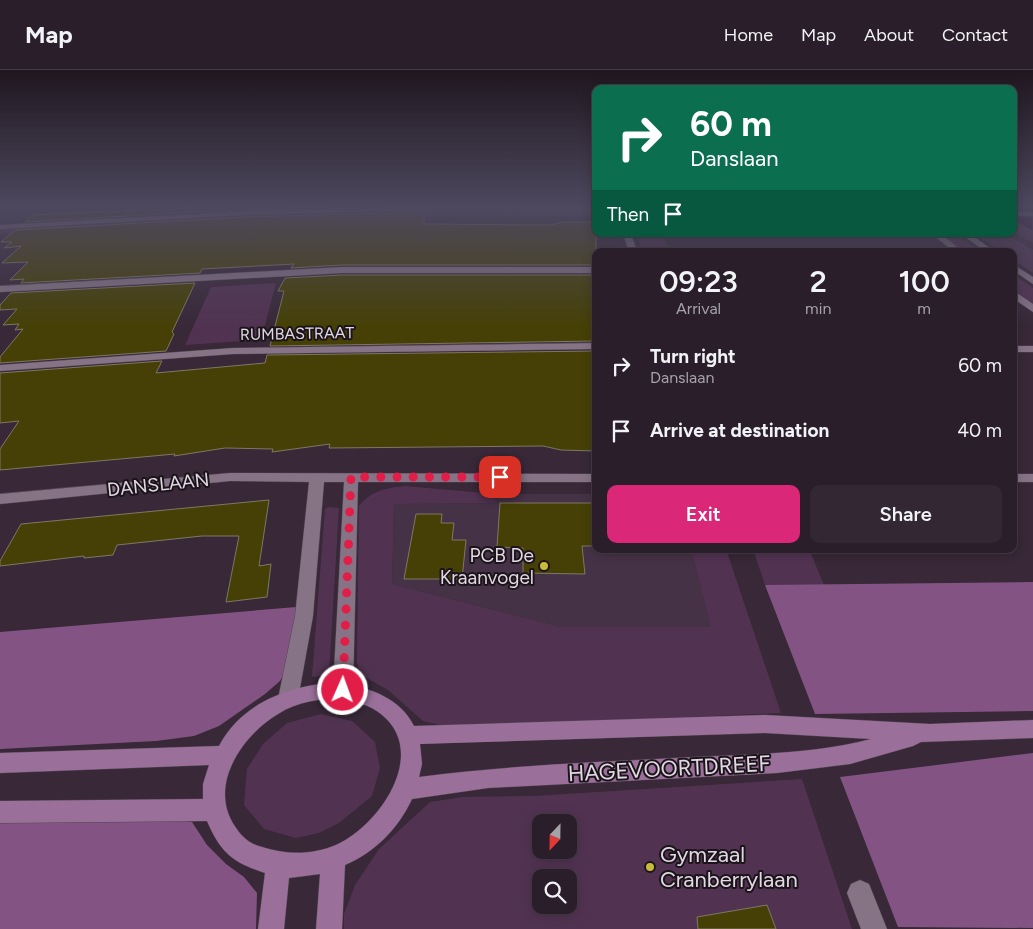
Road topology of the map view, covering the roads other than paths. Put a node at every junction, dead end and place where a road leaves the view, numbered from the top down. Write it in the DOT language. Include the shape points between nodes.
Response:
graph roads {
  1 [pos="1017,269"];
  2 [pos="592,270"];
  3 [pos="1033,281"];
  4 [pos="0,289"];
  5 [pos="1017,296"];
  6 [pos="1033,309"];
  7 [pos="592,346"];
  8 [pos="1017,349"];
  9 [pos="1033,349"];
  10 [pos="0,368"];
  11 [pos="351,477"];
  12 [pos="317,478"];
  13 [pos="592,478"];
  14 [pos="1017,478"];
  15 [pos="1033,478"];
  16 [pos="0,499"];
  17 [pos="343,690"];
  18 [pos="288,698"];
  19 [pos="1033,729"];
  20 [pos="930,733"];
  21 [pos="408,735"];
  22 [pos="224,755"];
  23 [pos="0,763"];
  24 [pos="406,789"];
  25 [pos="214,810"];
  26 [pos="0,812"];
  27 [pos="333,858"];
  28 [pos="278,865"];
  29 [pos="860,893"];
  30 [pos="271,929"];
  31 [pos="329,929"];
  32 [pos="874,929"];
  1 -- 3 [label="lane"];
  2 -- 4 [label="street" via="342,270"];
  5 -- 6 [label="street"];
  7 -- 10 [label="street, RUMBASTRAAT" via="233,351"];
  8 -- 9 [label="street"];
  11 -- 12 [label="street, DANSLAAN"];
  11 -- 13 [label="street, DANSLAAN"];
  11 -- 17 [label="street"];
  12 -- 16 [label="street, DANSLAAN" via="230,477"];
  12 -- 18 [label="street" via="305,618 300,654"];
  14 -- 15 [label="street"];
  17 -- 18 [label="main road" via="316,691"];
  17 -- 21 [label="main road" via="370,697 393,712"];
  18 -- 22 [label="main road" via="251,722"];
  19 -- 20 [label="main road, HAGEVOORTDREEF"];
  20 -- 21 [label="main road, HAGEVOORTDREEF" via="765,724"];
  20 -- 24 [label="main road, HAGEVOORTDREEF" via="850,754 778,763 488,778"];
  21 -- 24 [label="main road" via="412,760"];
  22 -- 23 [label="main road"];
  22 -- 25 [label="main road" via="214,783"];
  24 -- 27 [label="main road" via="390,817 365,841"];
  25 -- 26 [label="main road"];
  25 -- 28 [label="main road" via="225,836 240,849 247,855"];
  27 -- 28 [label="main road" via="305,865"];
  27 -- 31 [label="main road"];
  28 -- 30 [label="main road"];
  29 -- 32 [label="street"];
}
